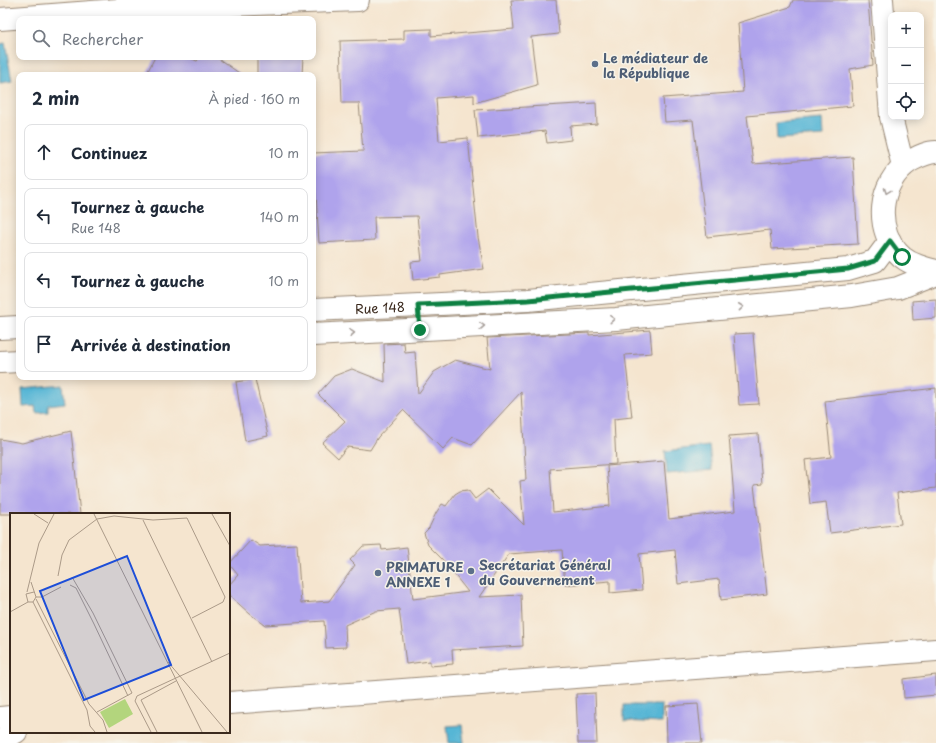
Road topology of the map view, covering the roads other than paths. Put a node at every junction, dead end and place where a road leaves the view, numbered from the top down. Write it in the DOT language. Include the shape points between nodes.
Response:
graph roads {
  1 [pos="358,0"];
  2 [pos="882,0"];
  3 [pos="39,16"];
  4 [pos="16,18"];
  5 [pos="0,19"];
  6 [pos="889,84"];
  7 [pos="892,120"];
  8 [pos="936,152"];
  9 [pos="903,166"];
  10 [pos="890,241"];
  11 [pos="936,272"];
  12 [pos="418,305"];
  13 [pos="316,310"];
  14 [pos="16,327"];
  15 [pos="0,328"];
  16 [pos="420,330"];
  17 [pos="316,335"];
  18 [pos="16,361"];
  19 [pos="0,362"];
  20 [pos="936,650"];
  21 [pos="230,702"];
  22 [pos="10,717"];
  23 [pos="0,718"];
  24 [pos="14,733"];
  25 [pos="0,741"];
  1 -- 3 [label="street" via="131,9"];
  2 -- 6 [label="street"];
  4 -- 5 [label="street"];
  7 -- 9 [label="street"];
  8 -- 9 [label="street" via="917,157"];
  9 -- 10 [label="street, one-way" via="892,178 882,209"];
  10 -- 11 [label="street" via="902,257 920,268"];
  10 -- 12 [label="street, Rue 148" via="875,261 848,269 528,300"];
  16 -- 11 [label="street, one-way" via="616,319 852,296 898,288"];
  12 -- 13 [label="street, Rue 148"];
  12 -- 16 [label="street"];
  14 -- 15 [label="street"];
  17 -- 16 [label="street, one-way"];
  18 -- 19 [label="street"];
  20 -- 21 [label="street"];
  22 -- 23 [label="street"];
  24 -- 25 [label="street"];
}
